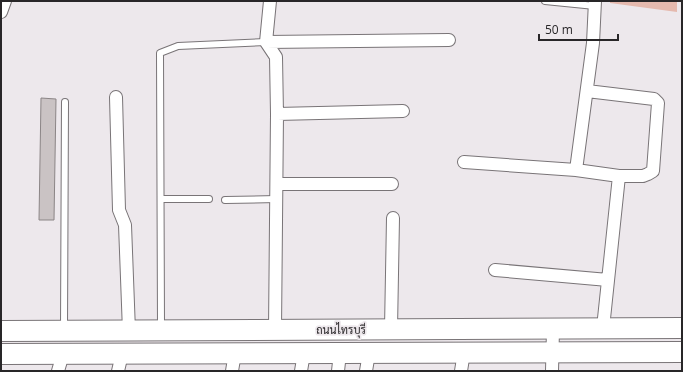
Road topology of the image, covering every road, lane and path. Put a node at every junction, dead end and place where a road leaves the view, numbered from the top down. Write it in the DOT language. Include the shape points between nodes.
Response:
graph roads {
  1 [pos="5,1"];
  2 [pos="270,1"];
  3 [pos="545,1"];
  4 [pos="595,3"];
  5 [pos="1,12"];
  6 [pos="449,40"];
  7 [pos="266,42"];
  8 [pos="587,91"];
  9 [pos="116,97"];
  10 [pos="65,102"];
  11 [pos="404,111"];
  12 [pos="277,114"];
  13 [pos="464,162"];
  14 [pos="576,170"];
  15 [pos="619,176"];
  16 [pos="277,184"];
  17 [pos="392,184"];
  18 [pos="161,199"];
  19 [pos="209,199"];
  20 [pos="276,199"];
  21 [pos="225,200"];
  22 [pos="393,218"];
  23 [pos="495,270"];
  24 [pos="608,280"];
  25 [pos="603,328"];
  26 [pos="682,328"];
  27 [pos="391,329"];
  28 [pos="553,329"];
  29 [pos="64,330"];
  30 [pos="275,330"];
  31 [pos="1,331"];
  32 [pos="129,331"];
  33 [pos="162,331"];
  34 [pos="603,352"];
  35 [pos="682,352"];
  36 [pos="1,354"];
  37 [pos="61,362"];
  38 [pos="120,362"];
  39 [pos="233,362"];
  40 [pos="302,362"];
  41 [pos="339,362"];
  42 [pos="367,362"];
  43 [pos="462,362"];
  44 [pos="553,362"];
  1 -- 5 [label="street"];
  2 -- 7 [label="street"];
  3 -- 4 [label="lane"];
  4 -- 8 [label="street"];
  6 -- 7 [label="street"];
  7 -- 12 [label="street" via="276,57"];
  7 -- 18 [label="lane" via="178,46 160,54"];
  8 -- 14 [label="street"];
  8 -- 15 [label="street" via="654,99 658,103 653,171 643,176"];
  9 -- 32 [label="street" via="119,210 124,225"];
  10 -- 29 [label="lane"];
  11 -- 12 [label="street"];
  12 -- 16 [label="street"];
  13 -- 14 [label="street"];
  14 -- 15 [label="street"];
  15 -- 24 [label="street"];
  16 -- 17 [label="street"];
  16 -- 20 [label="street"];
  18 -- 19 [label="lane"];
  18 -- 33 [label="lane"];
  20 -- 21 [label="lane"];
  20 -- 30 [label="street"];
  22 -- 27 [label="street"];
  23 -- 24 [label="street"];
  24 -- 25 [label="street"];
  25 -- 26 [label="main road, ถนนไทรบุรี"];
  25 -- 28 [label="main road, ถนนไทรบุรี"];
  25 -- 34 [label="main road"];
  27 -- 28 [label="main road, ถนนไทรบุรี"];
  27 -- 30 [label="main road, ถนนไทรบุรี"];
  28 -- 44 [label="street"];
  29 -- 31 [label="main road, ถนนไทรบุรี"];
  29 -- 32 [label="main road, ถนนไทรบุรี"];
  30 -- 33 [label="main road, ถนนไทรบุรี"];
  32 -- 33 [label="main road, ถนนไทรบุรี"];
  34 -- 35 [label="main road, ถนนไทรบุรี"];
  34 -- 44 [label="main road, ถนนไทรบุรี"];
  36 -- 37 [label="main road, ถนนไทรบุรี"];
  37 -- 38 [label="main road, ถนนไทรบุรี"];
  38 -- 39 [label="main road, ถนนไทรบุรี"];
  39 -- 40 [label="main road, ถนนไทรบุรี"];
  40 -- 41 [label="main road, ถนนไทรบุรี"];
  41 -- 42 [label="main road, ถนนไทรบุรี"];
  42 -- 43 [label="main road, ถนนไทรบุรี"];
  43 -- 44 [label="main road, ถนนไทรบุรี"];
}
